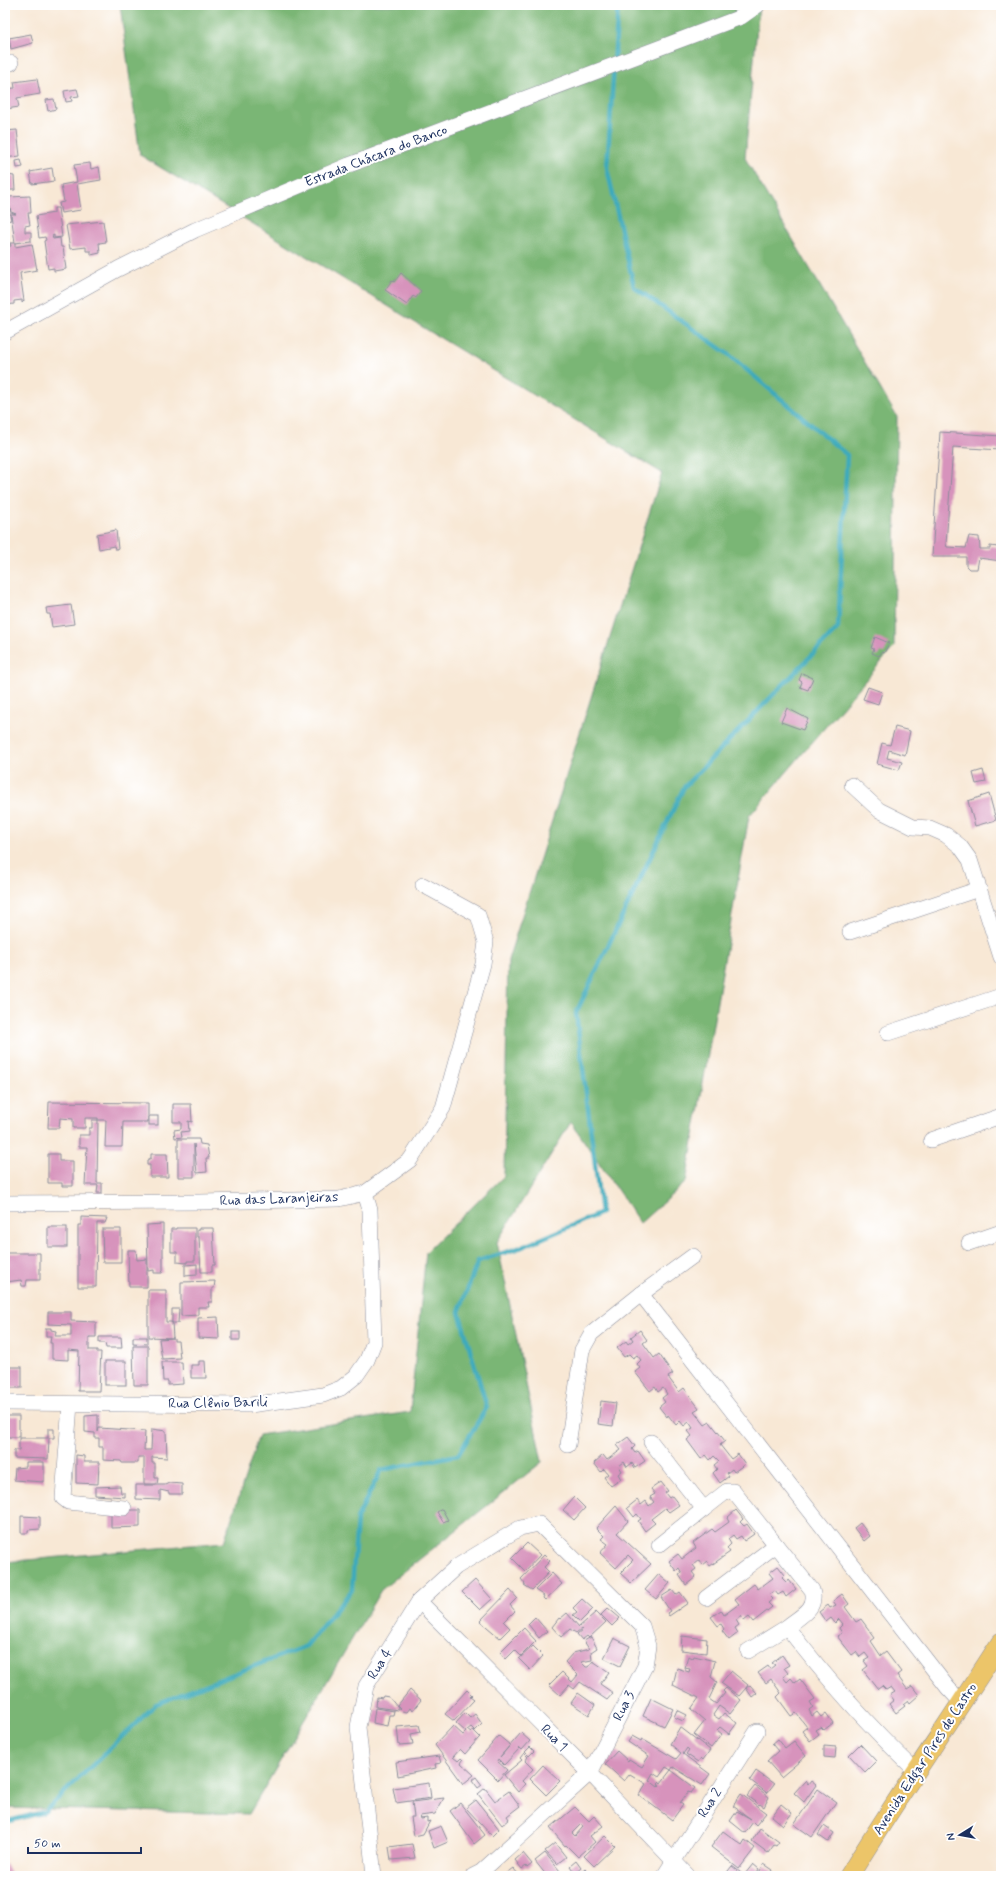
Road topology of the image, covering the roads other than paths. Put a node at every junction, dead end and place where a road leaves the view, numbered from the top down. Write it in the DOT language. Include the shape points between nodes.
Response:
graph roads {
  1 [pos="758,5"];
  2 [pos="5,332"];
  3 [pos="852,785"];
  4 [pos="423,885"];
  5 [pos="979,889"];
  6 [pos="850,932"];
  7 [pos="1001,957"];
  8 [pos="1001,996"];
  9 [pos="888,1033"];
  10 [pos="1001,1116"];
  11 [pos="931,1140"];
  12 [pos="365,1193"];
  13 [pos="5,1203"];
  14 [pos="1001,1232"];
  15 [pos="969,1243"];
  16 [pos="693,1256"];
  17 [pos="641,1294"];
  18 [pos="5,1403"];
  19 [pos="70,1404"];
  20 [pos="651,1442"];
  21 [pos="568,1445"];
  22 [pos="124,1508"];
  23 [pos="704,1509"];
  24 [pos="539,1524"];
  25 [pos="659,1545"];
  26 [pos="776,1545"];
  27 [pos="706,1598"];
  28 [pos="419,1601"];
  29 [pos="787,1627"];
  30 [pos="1001,1642"];
  31 [pos="748,1651"];
  32 [pos="962,1703"];
  33 [pos="757,1731"];
  34 [pos="915,1770"];
  35 [pos="590,1773"];
  36 [pos="673,1862"];
  37 [pos="374,1876"];
  38 [pos="473,1876"];
  39 [pos="664,1876"];
  40 [pos="688,1876"];
  41 [pos="849,1876"];
  1 -- 2 [label="street, Estrada Chácara do Banco" via="741,17 349,165 195,230 118,269"];
  3 -- 5 [label="street" via="879,810 912,827 930,828 946,835 960,846 970,860"];
  4 -- 12 [label="street, Rua das Laranjeiras" via="478,915 486,942 483,964 443,1108 410,1160"];
  5 -- 6 [label="street"];
  5 -- 7 [label="street"];
  8 -- 9 [label="street"];
  10 -- 11 [label="street"];
  12 -- 13 [label="street, Rua das Laranjeiras" via="339,1199"];
  12 -- 19 [label="street, Rua Clênio Barili" via="370,1210 374,1342 364,1365 356,1376 341,1388 323,1396 250,1406"];
  14 -- 15 [label="street"];
  16 -- 17 [label="street"];
  17 -- 21 [label="street" via="591,1334 582,1350"];
  17 -- 32 [label="street"];
  18 -- 19 [label="street, Rua Clênio Barili"];
  19 -- 22 [label="street" via="63,1498 68,1502"];
  20 -- 23 [label="street"];
  23 -- 25 [label="street"];
  23 -- 26 [label="street" via="727,1491 733,1491"];
  24 -- 28 [label="street, Rua 4" via="520,1528 456,1567"];
  24 -- 35 [label="street, Rua 3" via="642,1626 648,1646 645,1666"];
  26 -- 27 [label="street"];
  26 -- 29 [label="street" via="812,1590 814,1598 812,1606"];
  28 -- 35 [label="street, Rua 1"];
  28 -- 37 [label="street, Rua 4" via="366,1686 358,1727"];
  29 -- 31 [label="street"];
  29 -- 34 [label="street" via="817,1667"];
  30 -- 32 [label="main road, Avenida Edgar Pires de Castro"];
  32 -- 34 [label="main road, Avenida Edgar Pires de Castro"];
  33 -- 36 [label="street, Rua 2"];
  34 -- 41 [label="main road, Avenida Edgar Pires de Castro" via="892,1811"];
  35 -- 36 [label="street, Rua 1"];
  35 -- 38 [label="street, Rua 3" via="481,1872"];
  36 -- 39 [label="street, Rua 2"];
  36 -- 40 [label="street, Rua 1"];
}
